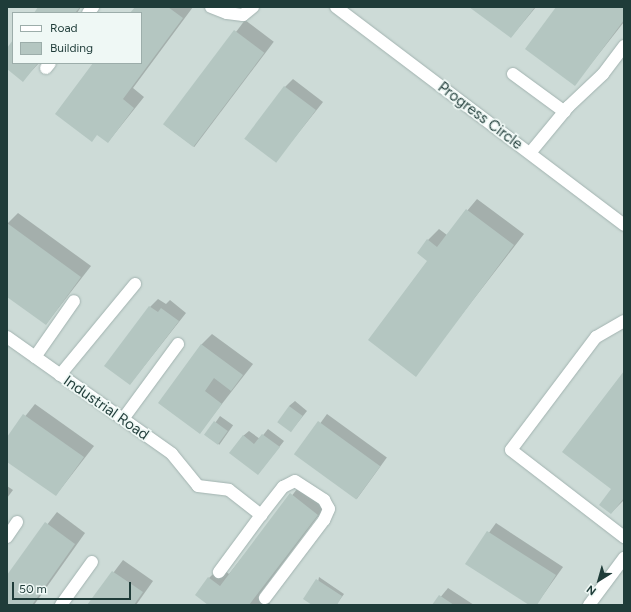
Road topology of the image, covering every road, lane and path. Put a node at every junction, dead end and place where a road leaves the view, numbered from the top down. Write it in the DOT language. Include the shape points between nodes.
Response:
graph roads {
  1 [pos="211,7"];
  2 [pos="253,7"];
  3 [pos="336,7"];
  4 [pos="624,46"];
  5 [pos="513,74"];
  6 [pos="564,112"];
  7 [pos="530,154"];
  8 [pos="624,225"];
  9 [pos="135,284"];
  10 [pos="74,301"];
  11 [pos="624,321"];
  12 [pos="7,337"];
  13 [pos="178,344"];
  14 [pos="35,357"];
  15 [pos="60,375"];
  16 [pos="123,419"];
  17 [pos="261,515"];
  18 [pos="17,522"];
  19 [pos="7,537"];
  20 [pos="624,537"];
  21 [pos="624,558"];
  22 [pos="92,562"];
  23 [pos="219,572"];
  24 [pos="265,598"];
  25 [pos="62,605"];
  26 [pos="589,605"];
  1 -- 2 [label="street" via="226,13 243,15"];
  3 -- 7 [label="street, Progress Circle"];
  4 -- 6 [label="street" via="604,74"];
  5 -- 6 [label="street"];
  6 -- 7 [label="street"];
  7 -- 8 [label="street, Progress Circle"];
  9 -- 15 [label="street"];
  10 -- 14 [label="street"];
  11 -- 20 [label="street" via="596,337 511,450"];
  12 -- 14 [label="street, Industrial Road"];
  13 -- 16 [label="street"];
  14 -- 15 [label="street, Industrial Road"];
  15 -- 16 [label="street, Industrial Road"];
  16 -- 17 [label="street, Industrial Road" via="172,454 198,486 229,490"];
  17 -- 23 [label="street"];
  17 -- 24 [label="street" via="283,487 295,481 324,500 329,509 324,520"];
  18 -- 19 [label="street"];
  21 -- 26 [label="street"];
  22 -- 25 [label="street"];
}
